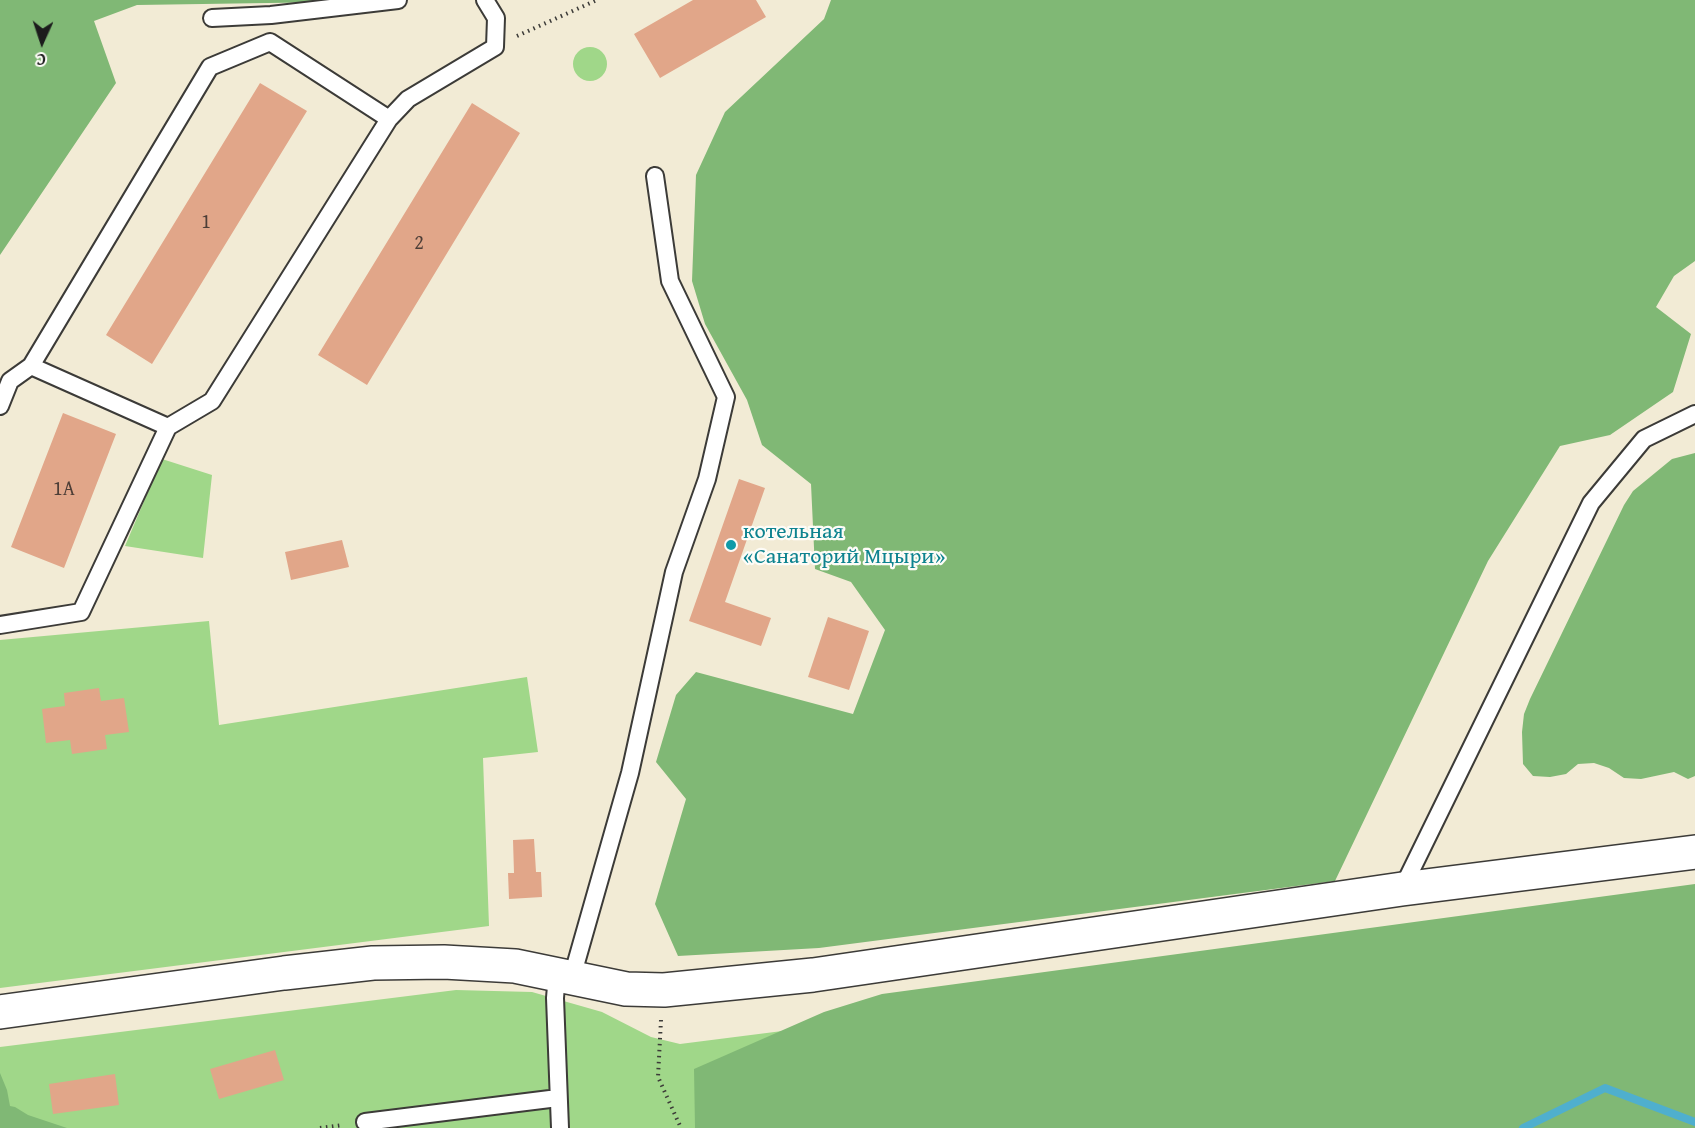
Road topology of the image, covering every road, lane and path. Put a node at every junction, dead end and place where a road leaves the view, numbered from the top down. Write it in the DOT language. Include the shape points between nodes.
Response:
graph roads {
  1 [pos="398,0"];
  2 [pos="485,0"];
  3 [pos="597,0"];
  4 [pos="212,18"];
  5 [pos="495,46"];
  6 [pos="389,119"];
  7 [pos="655,176"];
  8 [pos="31,366"];
  9 [pos="0,406"];
  10 [pos="1695,414"];
  11 [pos="168,427"];
  12 [pos="0,625"];
  13 [pos="1695,852"];
  14 [pos="1402,890"];
  15 [pos="565,976"];
  16 [pos="664,990"];
  17 [pos="0,1012"];
  18 [pos="558,1098"];
  19 [pos="365,1122"];
  20 [pos="560,1128"];
  21 [pos="681,1128"];
  1 -- 4 [label="lane"];
  2 -- 5 [label="lane" via="496,18"];
  3 -- 5 [label="path"];
  5 -- 6 [label="lane" via="408,99"];
  6 -- 8 [label="lane" via="270,42 210,67"];
  6 -- 11 [label="lane" via="212,401"];
  7 -- 15 [label="lane" via="670,281 726,397 707,479 674,572 630,773"];
  8 -- 9 [label="lane" via="10,381"];
  8 -- 11 [label="lane"];
  10 -- 14 [label="lane" via="1644,440 1591,503"];
  11 -- 12 [label="lane" via="81,612"];
  13 -- 14 [label="street"];
  14 -- 16 [label="street" via="813,975"];
  15 -- 16 [label="street" via="626,989"];
  15 -- 17 [label="street" via="515,966 373,963"];
  15 -- 18 [label="lane" via="555,998"];
  16 -- 21 [label="path" via="658,1077"];
  18 -- 19 [label="lane"];
  18 -- 20 [label="lane"];
}
